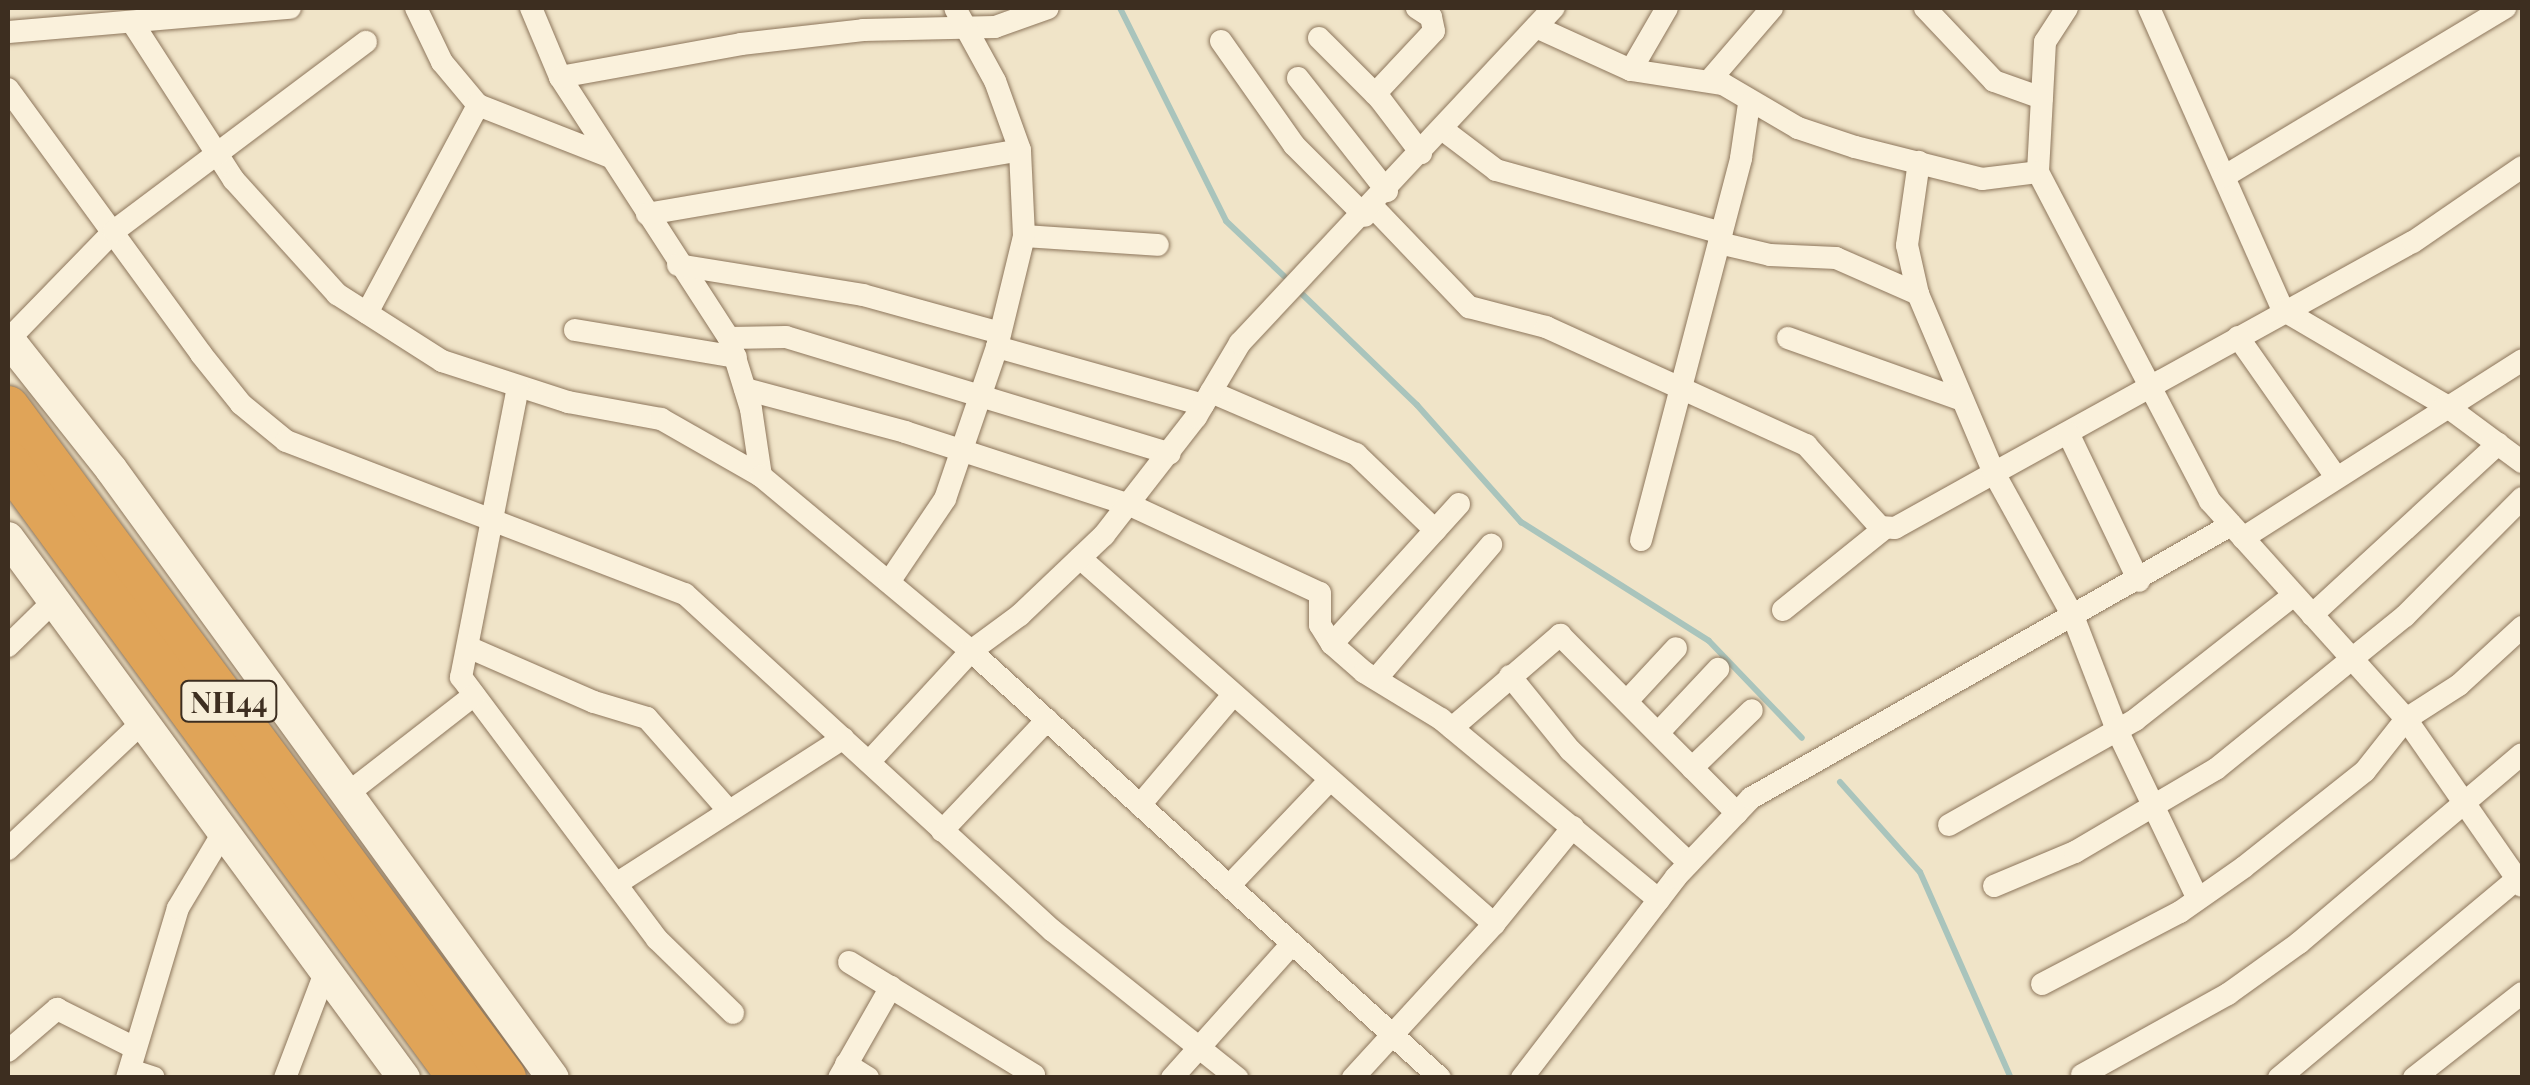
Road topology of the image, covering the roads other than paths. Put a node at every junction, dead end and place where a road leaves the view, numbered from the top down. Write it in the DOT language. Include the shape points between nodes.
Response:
graph roads {
  1 [pos="290,8"];
  2 [pos="416,8"];
  3 [pos="530,8"];
  4 [pos="1048,8"];
  5 [pos="1417,8"];
  6 [pos="1554,8"];
  7 [pos="1666,8"];
  8 [pos="1772,8"];
  9 [pos="1925,8"];
  10 [pos="2067,8"];
  11 [pos="2149,8"];
  12 [pos="2505,8"];
  13 [pos="205,12"];
  14 [pos="960,17"];
  15 [pos="42,18"];
  16 [pos="132,22"];
  17 [pos="1536,27"];
  18 [pos="8,32"];
  19 [pos="1319,38"];
  20 [pos="366,42"];
  21 [pos="1220,42"];
  22 [pos="1631,70"];
  23 [pos="560,78"];
  24 [pos="1298,78"];
  25 [pos="1710,80"];
  26 [pos="8,89"];
  27 [pos="1375,94"];
  28 [pos="2042,98"];
  29 [pos="1748,104"];
  30 [pos="478,105"];
  31 [pos="1442,129"];
  32 [pos="1020,150"];
  33 [pos="1421,153"];
  34 [pos="218,155"];
  35 [pos="611,157"];
  36 [pos="1919,162"];
  37 [pos="2522,167"];
  38 [pos="2038,172"];
  39 [pos="2225,176"];
  40 [pos="1375,204"];
  41 [pos="647,214"];
  42 [pos="114,231"];
  43 [pos="1024,236"];
  44 [pos="1720,238"];
  45 [pos="1158,245"];
  46 [pos="678,264"];
  47 [pos="1918,294"];
  48 [pos="2283,310"];
  49 [pos="367,313"];
  50 [pos="575,330"];
  51 [pos="2238,337"];
  52 [pos="1788,338"];
  53 [pos="8,339"];
  54 [pos="999,340"];
  55 [pos="732,348"];
  56 [pos="2522,360"];
  57 [pos="518,386"];
  58 [pos="1682,386"];
  59 [pos="745,389"];
  60 [pos="2152,390"];
  61 [pos="980,396"];
  62 [pos="1207,398"];
  63 [pos="1962,400"];
  64 [pos="2445,405"];
  65 [pos="8,406"];
  66 [pos="2068,433"];
  67 [pos="2498,444"];
  68 [pos="960,452"];
  69 [pos="1170,454"];
  70 [pos="8,462"];
  71 [pos="2522,462"];
  72 [pos="1994,473"];
  73 [pos="760,476"];
  74 [pos="2336,477"];
  75 [pos="2522,498"];
  76 [pos="1459,504"];
  77 [pos="1130,505"];
  78 [pos="496,526"];
  79 [pos="1885,528"];
  80 [pos="1435,530"];
  81 [pos="2237,532"];
  82 [pos="8,538"];
  83 [pos="1641,540"];
  84 [pos="1491,545"];
  85 [pos="1080,558"];
  86 [pos="2140,581"];
  87 [pos="889,582"];
  88 [pos="2294,596"];
  89 [pos="55,600"];
  90 [pos="1783,610"];
  91 [pos="2312,615"];
  92 [pos="2073,616"];
  93 [pos="2522,628"];
  94 [pos="1332,644"];
  95 [pos="8,646"];
  96 [pos="468,647"];
  97 [pos="1676,648"];
  98 [pos="971,650"];
  99 [pos="2352,659"];
  100 [pos="1718,668"];
  101 [pos="1510,676"];
  102 [pos="1376,680"];
  103 [pos="474,695"];
  104 [pos="1232,696"];
  105 [pos="1627,702"];
  106 [pos="1752,710"];
  107 [pos="1048,720"];
  108 [pos="2406,720"];
  109 [pos="144,721"];
  110 [pos="1452,728"];
  111 [pos="2117,730"];
  112 [pos="1658,733"];
  113 [pos="843,738"];
  114 [pos="2522,754"];
  115 [pos="869,762"];
  116 [pos="1692,768"];
  117 [pos="1329,781"];
  118 [pos="346,794"];
  119 [pos="1140,804"];
  120 [pos="2466,807"];
  121 [pos="2154,809"];
  122 [pos="728,810"];
  123 [pos="1737,813"];
  124 [pos="1948,825"];
  125 [pos="1572,828"];
  126 [pos="942,830"];
  127 [pos="224,831"];
  128 [pos="8,849"];
  129 [pos="1689,863"];
  130 [pos="2520,881"];
  131 [pos="616,884"];
  132 [pos="1228,886"];
  133 [pos="1994,886"];
  134 [pos="1658,900"];
  135 [pos="2198,900"];
  136 [pos="1494,924"];
  137 [pos="1292,944"];
  138 [pos="849,962"];
  139 [pos="326,970"];
  140 [pos="2042,984"];
  141 [pos="891,987"];
  142 [pos="2522,993"];
  143 [pos="429,1006"];
  144 [pos="733,1013"];
  145 [pos="1394,1036"];
  146 [pos="1200,1046"];
  147 [pos="8,1051"];
  148 [pos="131,1065"];
  149 [pos="842,1071"];
  150 [pos="1034,1075"];
  151 [pos="2082,1075"];
  152 [pos="154,1078"];
  153 [pos="285,1078"];
  154 [pos="404,1078"];
  155 [pos="459,1078"];
  156 [pos="504,1078"];
  157 [pos="553,1078"];
  158 [pos="868,1078"];
  159 [pos="1172,1078"];
  160 [pos="1237,1078"];
  161 [pos="1353,1078"];
  162 [pos="1440,1078"];
  163 [pos="1522,1078"];
  164 [pos="2279,1078"];
  165 [pos="2414,1078"];
  1 -- 13 [label="street"];
  2 -- 30 [label="street" via="442,62"];
  3 -- 23 [label="street"];
  4 -- 14 [label="street" via="995,28"];
  5 -- 27 [label="street" via="1431,17 1434,31"];
  6 -- 17 [label="street"];
  7 -- 22 [label="street"];
  8 -- 25 [label="street"];
  9 -- 28 [label="street" via="1994,81"];
  10 -- 28 [label="street" via="2045,42"];
  11 -- 39 [label="street"];
  12 -- 39 [label="street"];
  13 -- 16 [label="street"];
  14 -- 23 [label="street" via="740,44"];
  14 -- 32 [label="street" via="995,80"];
  15 -- 16 [label="street"];
  15 -- 18 [label="street"];
  16 -- 34 [label="street"];
  17 -- 22 [label="street"];
  17 -- 31 [label="street"];
  19 -- 27 [label="street"];
  20 -- 34 [label="street"];
  21 -- 40 [label="street" via="1294,145"];
  22 -- 25 [label="street"];
  23 -- 35 [label="street"];
  24 -- 40 [label="street"];
  25 -- 29 [label="street"];
  26 -- 42 [label="street"];
  27 -- 33 [label="street"];
  28 -- 38 [label="street"];
  29 -- 36 [label="street" via="1826,138"];
  29 -- 44 [label="street"];
  30 -- 35 [label="street"];
  30 -- 49 [label="street"];
  31 -- 33 [label="street"];
  31 -- 44 [label="street" via="1496,170"];
  32 -- 41 [label="street"];
  32 -- 43 [label="street"];
  33 -- 40 [label="street"];
  34 -- 42 [label="street"];
  34 -- 49 [label="street" via="338,294"];
  35 -- 41 [label="street"];
  36 -- 38 [label="street" via="1982,180"];
  36 -- 47 [label="street" via="1907,246"];
  37 -- 48 [label="street" via="2413,242"];
  38 -- 60 [label="street"];
  39 -- 48 [label="street"];
  40 -- 58 [label="street" via="1469,307 1534,322"];
  40 -- 62 [label="street" via="1240,343"];
  41 -- 46 [label="street"];
  42 -- 53 [label="street"];
  42 -- 78 [label="street" via="241,404 286,441"];
  43 -- 45 [label="street"];
  43 -- 54 [label="street"];
  44 -- 47 [label="street" via="1770,255 1836,258"];
  44 -- 58 [label="street"];
  46 -- 54 [label="street" via="862,295"];
  46 -- 55 [label="street"];
  47 -- 63 [label="street"];
  48 -- 51 [label="street"];
  48 -- 64 [label="street"];
  49 -- 57 [label="street" via="442,362"];
  50 -- 55 [label="street"];
  51 -- 60 [label="street"];
  51 -- 74 [label="street"];
  52 -- 63 [label="street"];
  53 -- 118 [label="street"];
  54 -- 61 [label="street"];
  54 -- 62 [label="street"];
  55 -- 59 [label="street"];
  55 -- 61 [label="street" via="786,337"];
  56 -- 64 [label="street"];
  57 -- 73 [label="street" via="662,419"];
  57 -- 78 [label="street"];
  58 -- 79 [label="street" via="1814,449 1866,515"];
  58 -- 83 [label="street"];
  59 -- 68 [label="street"];
  59 -- 73 [label="street"];
  60 -- 66 [label="street"];
  60 -- 81 [label="street" via="2210,502"];
  61 -- 68 [label="street"];
  61 -- 69 [label="street"];
  62 -- 69 [label="street"];
  62 -- 80 [label="street" via="1356,454"];
  63 -- 72 [label="street"];
  64 -- 67 [label="street"];
  64 -- 74 [label="street"];
  65 -- 143 [label="highway, NH44"];
  66 -- 72 [label="street"];
  66 -- 86 [label="street"];
  67 -- 71 [label="street"];
  67 -- 91 [label="street"];
  68 -- 77 [label="street"];
  68 -- 87 [label="street" via="945,499"];
  69 -- 77 [label="street"];
  70 -- 143 [label="highway, NH44"];
  72 -- 79 [label="street"];
  72 -- 92 [label="street"];
  73 -- 87 [label="street"];
  74 -- 81 [label="street"];
  75 -- 99 [label="street" via="2460,566"];
  76 -- 80 [label="street"];
  77 -- 85 [label="street"];
  77 -- 94 [label="street" via="1320,594 1320,625"];
  78 -- 96 [label="street"];
  78 -- 113 [label="street" via="596,556 685,594"];
  79 -- 90 [label="street"];
  80 -- 94 [label="street"];
  81 -- 86 [label="street"];
  81 -- 88 [label="street"];
  82 -- 89 [label="street"];
  84 -- 102 [label="street"];
  85 -- 98 [label="street"];
  85 -- 104 [label="street"];
  86 -- 92 [label="street"];
  87 -- 98 [label="street"];
  88 -- 91 [label="street"];
  88 -- 111 [label="street" via="2191,683"];
  89 -- 95 [label="street"];
  89 -- 109 [label="street"];
  91 -- 99 [label="street"];
  92 -- 111 [label="street"];
  92 -- 123 [label="street" via="1792,772"];
  93 -- 108 [label="street" via="2459,685"];
  94 -- 102 [label="street"];
  96 -- 103 [label="street" via="460,677"];
  96 -- 122 [label="street" via="648,718"];
  97 -- 105 [label="street"];
  98 -- 107 [label="street"];
  98 -- 115 [label="street"];
  99 -- 108 [label="street"];
  99 -- 121 [label="street"];
  100 -- 112 [label="street"];
  101 -- 105 [label="street" via="1560,635"];
  101 -- 110 [label="street"];
  101 -- 129 [label="street" via="1570,750"];
  102 -- 110 [label="street"];
  103 -- 118 [label="street"];
  103 -- 131 [label="street"];
  104 -- 117 [label="street"];
  104 -- 119 [label="street"];
  105 -- 112 [label="street"];
  106 -- 116 [label="street"];
  107 -- 119 [label="street"];
  107 -- 126 [label="street"];
  108 -- 120 [label="street"];
  108 -- 135 [label="street" via="2365,771"];
  109 -- 127 [label="street"];
  109 -- 128 [label="street"];
  110 -- 125 [label="street"];
  111 -- 121 [label="street"];
  111 -- 124 [label="street"];
  112 -- 116 [label="street"];
  113 -- 115 [label="street"];
  113 -- 122 [label="street"];
  114 -- 120 [label="street"];
  115 -- 126 [label="street"];
  116 -- 123 [label="street"];
  117 -- 132 [label="street"];
  117 -- 136 [label="street"];
  118 -- 157 [label="street"];
  119 -- 132 [label="street"];
  120 -- 130 [label="street"];
  120 -- 151 [label="street" via="2228,994"];
  121 -- 133 [label="street"];
  121 -- 135 [label="street"];
  122 -- 131 [label="street"];
  123 -- 129 [label="street"];
  125 -- 134 [label="street"];
  125 -- 136 [label="street"];
  126 -- 146 [label="street" via="1053,931"];
  127 -- 139 [label="street"];
  127 -- 148 [label="street" via="178,908"];
  129 -- 134 [label="street"];
  130 -- 164 [label="street"];
  131 -- 144 [label="street" via="692,978"];
  132 -- 137 [label="street"];
  134 -- 163 [label="street"];
  135 -- 140 [label="street"];
  136 -- 145 [label="street"];
  137 -- 145 [label="street"];
  137 -- 146 [label="street"];
  138 -- 141 [label="street"];
  139 -- 153 [label="street"];
  139 -- 154 [label="street"];
  141 -- 149 [label="street"];
  141 -- 150 [label="street"];
  142 -- 165 [label="street"];
  143 -- 155 [label="highway, NH44"];
  143 -- 156 [label="highway, NH44"];
  145 -- 161 [label="street"];
  145 -- 162 [label="street"];
  146 -- 159 [label="street"];
  146 -- 160 [label="street"];
  147 -- 148 [label="street" via="57,1009"];
  148 -- 152 [label="street"];
  149 -- 158 [label="street"];
}
